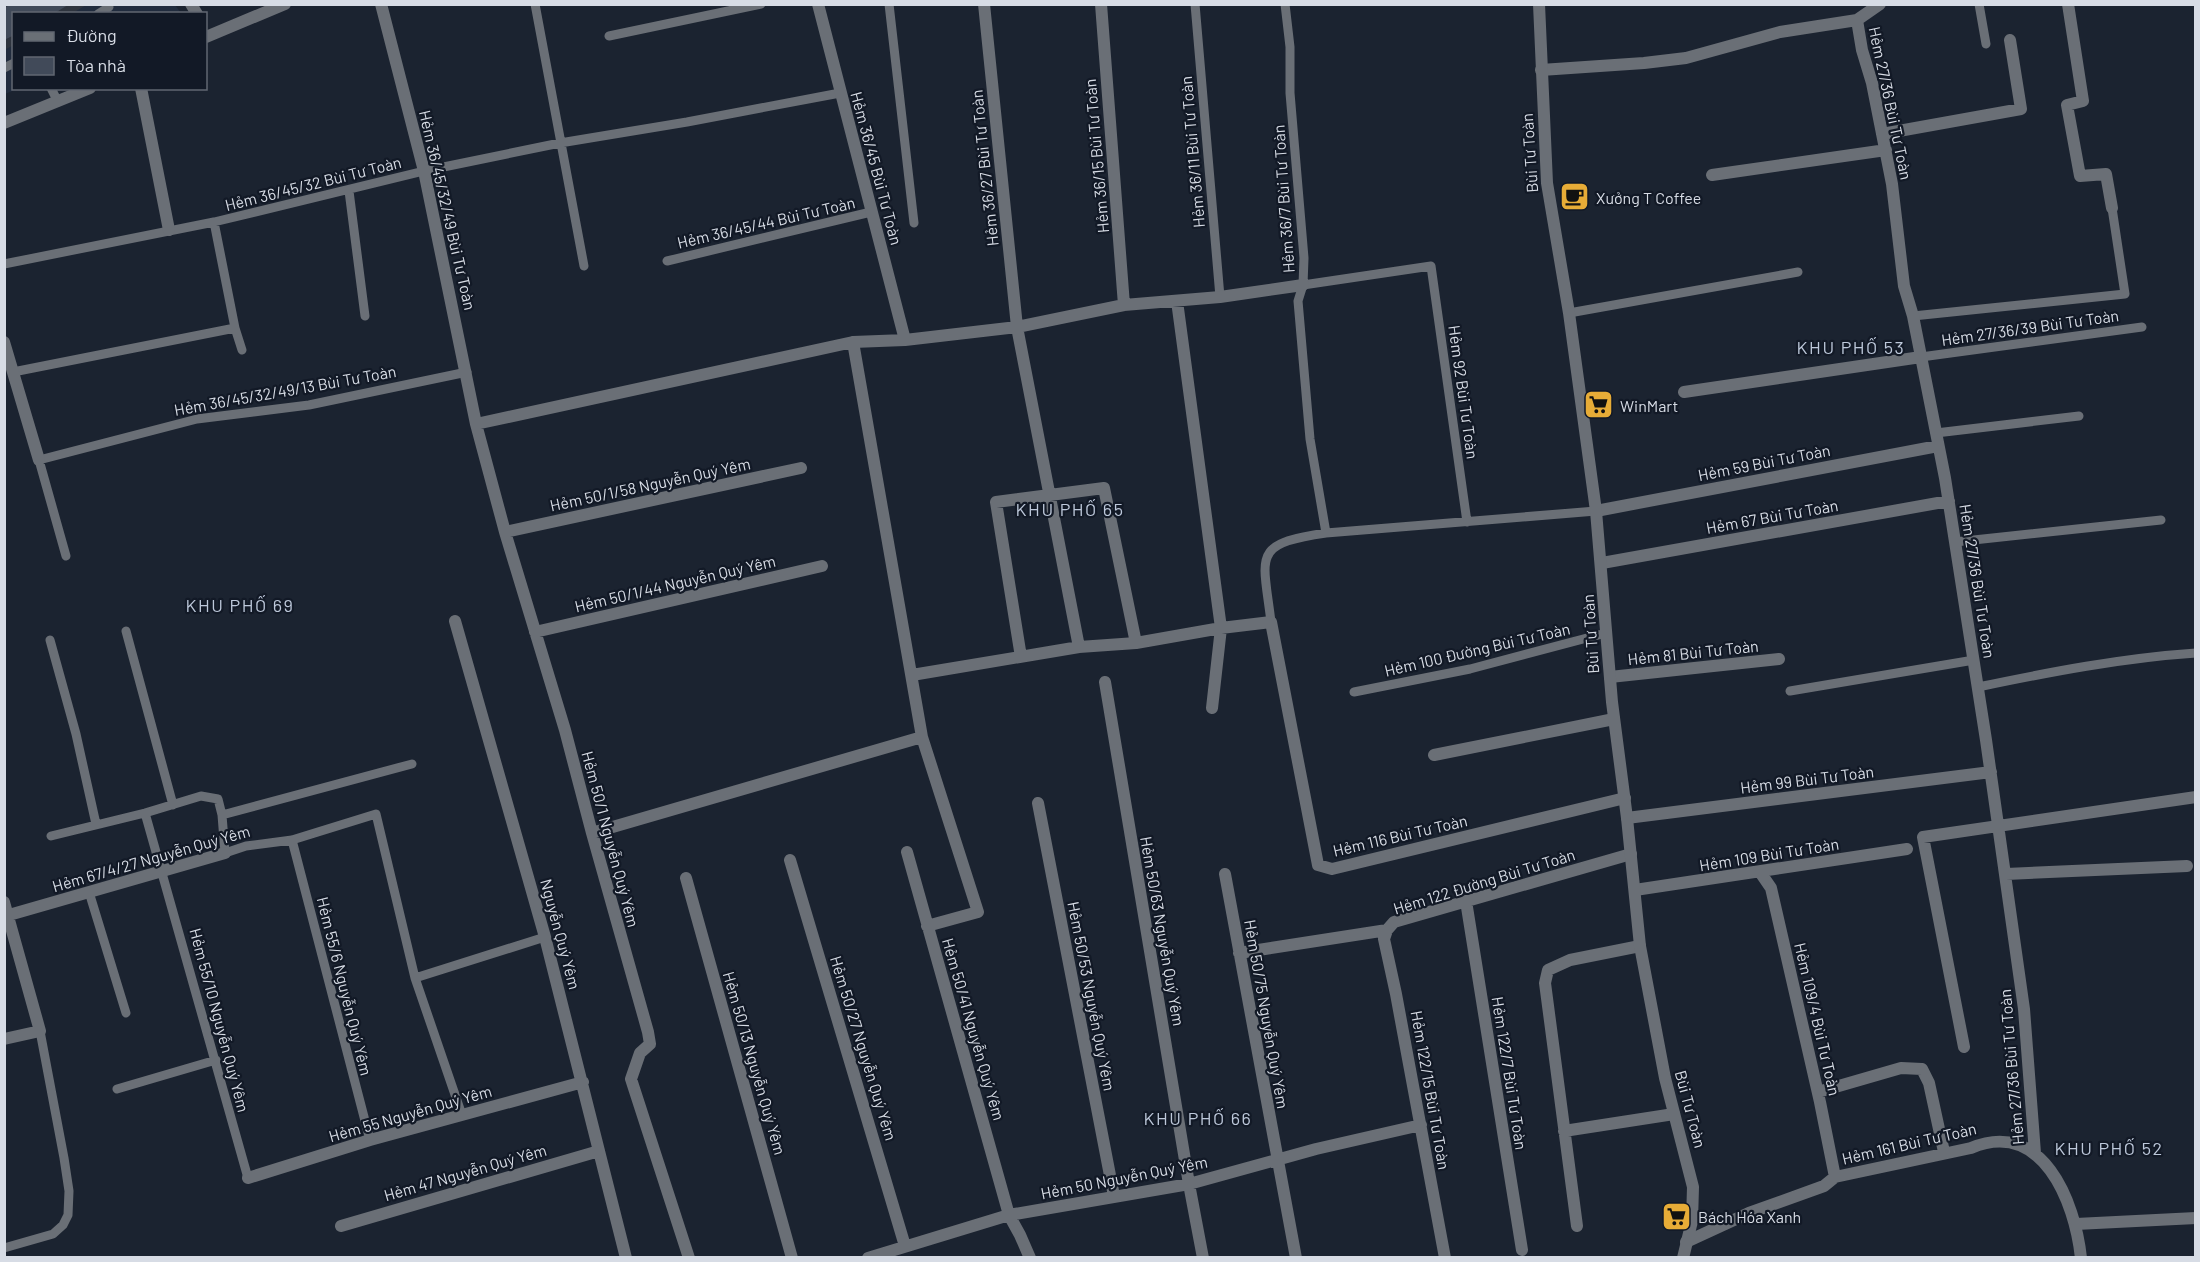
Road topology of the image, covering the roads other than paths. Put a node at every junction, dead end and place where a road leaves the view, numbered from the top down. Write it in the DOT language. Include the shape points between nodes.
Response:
graph roads {
  1 [pos="285,4"];
  2 [pos="381,4"];
  3 [pos="535,4"];
  4 [pos="761,4"];
  5 [pos="818,4"];
  6 [pos="889,4"];
  7 [pos="984,4"];
  8 [pos="1101,4"];
  9 [pos="1195,4"];
  10 [pos="1285,4"];
  11 [pos="1539,4"];
  12 [pos="1880,4"];
  13 [pos="1979,4"];
  14 [pos="2068,4"];
  15 [pos="109,7"];
  16 [pos="102,12"];
  17 [pos="1857,20"];
  18 [pos="207,32"];
  19 [pos="609,36"];
  20 [pos="2010,40"];
  21 [pos="1986,44"];
  22 [pos="1541,70"];
  23 [pos="52,90"];
  24 [pos="85,90"];
  25 [pos="141,90"];
  26 [pos="840,93"];
  27 [pos="58,102"];
  28 [pos="4,123"];
  29 [pos="1882,134"];
  30 [pos="560,143"];
  31 [pos="1886,150"];
  32 [pos="424,171"];
  33 [pos="1712,175"];
  34 [pos="349,191"];
  35 [pos="2112,208"];
  36 [pos="871,212"];
  37 [pos="214,222"];
  38 [pos="914,223"];
  39 [pos="169,230"];
  40 [pos="667,261"];
  41 [pos="4,264"];
  42 [pos="584,266"];
  43 [pos="1798,272"];
  44 [pos="1303,285"];
  45 [pos="1220,297"];
  46 [pos="1177,301"];
  47 [pos="1124,305"];
  48 [pos="1569,313"];
  49 [pos="365,316"];
  50 [pos="1913,316"];
  51 [pos="1017,327"];
  52 [pos="2142,327"];
  53 [pos="235,328"];
  54 [pos="905,340"];
  55 [pos="4,342"];
  56 [pos="853,342"];
  57 [pos="242,350"];
  58 [pos="1921,357"];
  59 [pos="14,372"];
  60 [pos="467,372"];
  61 [pos="1684,392"];
  62 [pos="2079,416"];
  63 [pos="476,424"];
  64 [pos="1936,433"];
  65 [pos="1938,446"];
  66 [pos="39,460"];
  67 [pos="801,468"];
  68 [pos="1050,495"];
  69 [pos="1949,501"];
  70 [pos="1596,511"];
  71 [pos="2161,520"];
  72 [pos="1467,522"];
  73 [pos="505,532"];
  74 [pos="1326,533"];
  75 [pos="1955,542"];
  76 [pos="66,556"];
  77 [pos="1602,563"];
  78 [pos="822,566"];
  79 [pos="455,621"];
  80 [pos="1271,622"];
  81 [pos="1221,628"];
  82 [pos="126,631"];
  83 [pos="536,632"];
  84 [pos="1606,633"];
  85 [pos="50,640"];
  86 [pos="1136,643"];
  87 [pos="1079,647"];
  88 [pos="2196,653"];
  89 [pos="1021,657"];
  90 [pos="1779,658"];
  91 [pos="1974,660"];
  92 [pos="912,675"];
  93 [pos="1610,677"];
  94 [pos="1104,682"];
  95 [pos="1978,687"];
  96 [pos="1790,691"];
  97 [pos="1354,692"];
  98 [pos="1212,708"];
  99 [pos="1614,719"];
  100 [pos="922,737"];
  101 [pos="1434,755"];
  102 [pos="412,764"];
  103 [pos="1991,772"];
  104 [pos="2196,796"];
  105 [pos="1625,798"];
  106 [pos="1038,802"];
  107 [pos="173,805"];
  108 [pos="145,813"];
  109 [pos="222,816"];
  110 [pos="1628,818"];
  111 [pos="96,824"];
  112 [pos="1999,825"];
  113 [pos="592,833"];
  114 [pos="51,836"];
  115 [pos="292,840"];
  116 [pos="1907,849"];
  117 [pos="907,852"];
  118 [pos="225,853"];
  119 [pos="1631,854"];
  120 [pos="790,860"];
  121 [pos="2187,866"];
  122 [pos="163,870"];
  123 [pos="1760,872"];
  124 [pos="1225,874"];
  125 [pos="2006,874"];
  126 [pos="686,878"];
  127 [pos="1635,890"];
  128 [pos="89,892"];
  129 [pos="1466,901"];
  130 [pos="6,911"];
  131 [pos="927,926"];
  132 [pos="1387,930"];
  133 [pos="546,937"];
  134 [pos="1640,946"];
  135 [pos="1239,952"];
  136 [pos="415,978"];
  137 [pos="126,1013"];
  138 [pos="40,1031"];
  139 [pos="4,1039"];
  140 [pos="1964,1047"];
  141 [pos="216,1060"];
  142 [pos="583,1082"];
  143 [pos="117,1089"];
  144 [pos="1818,1092"];
  145 [pos="1674,1114"];
  146 [pos="462,1115"];
  147 [pos="1421,1125"];
  148 [pos="1564,1131"];
  149 [pos="370,1140"];
  150 [pos="599,1151"];
  151 [pos="1944,1152"];
  152 [pos="2035,1153"];
  153 [pos="1277,1160"];
  154 [pos="1835,1177"];
  155 [pos="248,1178"];
  156 [pos="1189,1184"];
  157 [pos="1114,1196"];
  158 [pos="1009,1215"];
  159 [pos="2196,1218"];
  160 [pos="2076,1224"];
  161 [pos="340,1226"];
  162 [pos="1577,1226"];
  163 [pos="1686,1242"];
  164 [pos="905,1246"];
  165 [pos="4,1248"];
  166 [pos="1522,1250"];
  167 [pos="626,1257"];
  168 [pos="689,1257"];
  169 [pos="792,1257"];
  170 [pos="868,1257"];
  171 [pos="1030,1257"];
  172 [pos="1203,1257"];
  173 [pos="1296,1257"];
  174 [pos="1444,1257"];
  175 [pos="1683,1257"];
  176 [pos="2081,1257"];
  1 -- 18 [label="street"];
  2 -- 32 [label="street, Hẻm 36/45/32/49 Bùi Tư Toàn"];
  3 -- 30 [label="lane"];
  4 -- 19 [label="lane"];
  5 -- 26 [label="street, Hẻm 36/45 Bùi Tư Toàn"];
  6 -- 38 [label="lane"];
  7 -- 51 [label="street, Hẻm 36/27 Bùi Tư Toàn"];
  8 -- 47 [label="street, Hẻm 36/15 Bùi Tư Toàn"];
  9 -- 45 [label="lane, Hẻm 36/11 Bùi Tư Toàn"];
  10 -- 44 [label="lane, Hẻm 36/7 Bùi Tư Toàn"];
  11 -- 22 [label="street, Bùi Tư Toàn"];
  12 -- 17 [label="street"];
  13 -- 21 [label="lane"];
  14 -- 35 [label="street" via="2083,101 2067,105 2080,176 2106,174"];
  15 -- 16 [label="lane"];
  17 -- 22 [label="street" via="1780,32 1686,58"];
  17 -- 29 [label="street, Hẻm 27/36 Bùi Tư Toàn"];
  20 -- 29 [label="street" via="2021,108"];
  22 -- 48 [label="street, Bùi Tư Toàn" via="1547,183"];
  23 -- 27 [label="lane"];
  24 -- 27 [label="street"];
  25 -- 39 [label="street"];
  26 -- 30 [label="lane, Hẻm 36/45/32 Bùi Tư Toàn"];
  26 -- 36 [label="street, Hẻm 36/45 Bùi Tư Toàn"];
  27 -- 28 [label="street"];
  29 -- 31 [label="street, Hẻm 27/36 Bùi Tư Toàn"];
  30 -- 32 [label="lane, Hẻm 36/45/32 Bùi Tư Toàn"];
  30 -- 42 [label="lane"];
  31 -- 33 [label="street"];
  31 -- 50 [label="street, Hẻm 27/36 Bùi Tư Toàn" via="1904,286"];
  32 -- 34 [label="lane, Hẻm 36/45/32 Bùi Tư Toàn"];
  32 -- 60 [label="street, Hẻm 36/45/32/49 Bùi Tư Toàn"];
  34 -- 37 [label="lane, Hẻm 36/45/32 Bùi Tư Toàn"];
  34 -- 49 [label="lane"];
  35 -- 50 [label="lane" via="2125,294"];
  36 -- 40 [label="lane, Hẻm 36/45/44 Bùi Tư Toàn"];
  36 -- 54 [label="street, Hẻm 36/45 Bùi Tư Toàn"];
  37 -- 39 [label="lane, Hẻm 36/45/32 Bùi Tư Toàn"];
  37 -- 53 [label="lane"];
  39 -- 41 [label="lane, Hẻm 36/45/32 Bùi Tư Toàn"];
  43 -- 48 [label="lane"];
  44 -- 45 [label="street"];
  44 -- 72 [label="lane, Hẻm 92 Bùi Tư Toàn" via="1431,266"];
  44 -- 74 [label="lane, Hẻm 36/7 Bùi Tư Toàn" via="1298,301 1310,439"];
  45 -- 46 [label="street"];
  46 -- 47 [label="street"];
  46 -- 81 [label="street"];
  47 -- 51 [label="street"];
  48 -- 70 [label="street, Bùi Tư Toàn"];
  50 -- 58 [label="street, Hẻm 27/36 Bùi Tư Toàn"];
  51 -- 54 [label="street"];
  51 -- 68 [label="street, Hẻm 36/27 Bùi Tư Toàn"];
  52 -- 58 [label="lane, Hẻm 27/36/39 Bùi Tư Toàn"];
  53 -- 57 [label="lane"];
  53 -- 59 [label="lane"];
  54 -- 56 [label="street"];
  55 -- 59 [label="street"];
  56 -- 63 [label="street"];
  56 -- 92 [label="street"];
  58 -- 61 [label="street"];
  58 -- 64 [label="street, Hẻm 27/36 Bùi Tư Toàn"];
  59 -- 66 [label="street"];
  60 -- 63 [label="street, Hẻm 36/45/32/49 Bùi Tư Toàn"];
  60 -- 66 [label="lane, Hẻm 36/45/32/49/13 Bùi Tư Toàn" via="309,405 197,418"];
  62 -- 64 [label="lane"];
  63 -- 73 [label="street, Hẻm 50/1 Nguyễn Quý Yêm"];
  64 -- 65 [label="street, Hẻm 27/36 Bùi Tư Toàn"];
  65 -- 69 [label="street, Hẻm 27/36 Bùi Tư Toàn"];
  65 -- 70 [label="street, Hẻm 59 Bùi Tư Toàn"];
  66 -- 76 [label="lane"];
  67 -- 73 [label="street, Hẻm 50/1/58 Nguyễn Quý Yêm"];
  68 -- 86 [label="street" via="1104,488"];
  68 -- 87 [label="street, Hẻm 36/27 Bùi Tư Toàn"];
  68 -- 89 [label="street" via="996,502"];
  69 -- 75 [label="street, Hẻm 27/36 Bùi Tư Toàn"];
  69 -- 77 [label="street, Hẻm 67 Bùi Tư Toàn"];
  70 -- 72 [label="lane"];
  70 -- 77 [label="street, Bùi Tư Toàn"];
  71 -- 75 [label="lane"];
  72 -- 74 [label="lane"];
  73 -- 83 [label="street, Hẻm 50/1 Nguyễn Quý Yêm"];
  74 -- 80 [label="lane" via="1296,537 1269,552 1264,564"];
  75 -- 91 [label="street, Hẻm 27/36 Bùi Tư Toàn"];
  77 -- 84 [label="street, Bùi Tư Toàn"];
  78 -- 83 [label="street, Hẻm 50/1/44 Nguyễn Quý Yêm"];
  79 -- 133 [label="street, Nguyễn Quý Yêm"];
  80 -- 81 [label="street"];
  80 -- 105 [label="street, Hẻm 116 Bùi Tư Toàn" via="1318,865 1332,869"];
  81 -- 86 [label="street"];
  81 -- 98 [label="street"];
  82 -- 107 [label="lane"];
  83 -- 113 [label="street, Hẻm 50/1 Nguyễn Quý Yêm"];
  84 -- 93 [label="street, Bùi Tư Toàn"];
  84 -- 97 [label="lane, Hẻm 100 Đường Bùi Tư Toàn" via="1470,669"];
  85 -- 111 [label="lane"];
  86 -- 87 [label="street"];
  87 -- 89 [label="street"];
  88 -- 95 [label="lane" via="2066,668"];
  89 -- 92 [label="street"];
  90 -- 93 [label="street, Hẻm 81 Bùi Tư Toàn"];
  91 -- 95 [label="street, Hẻm 27/36 Bùi Tư Toàn"];
  91 -- 96 [label="lane"];
  92 -- 100 [label="street"];
  93 -- 99 [label="street, Bùi Tư Toàn"];
  94 -- 156 [label="street, Hẻm 50/63 Nguyễn Quý Yêm"];
  95 -- 103 [label="street, Hẻm 27/36 Bùi Tư Toàn"];
  99 -- 101 [label="street"];
  99 -- 105 [label="street, Bùi Tư Toàn"];
  100 -- 113 [label="street"];
  100 -- 131 [label="street" via="978,912"];
  102 -- 109 [label="lane"];
  103 -- 110 [label="street, Hẻm 99 Bùi Tư Toàn"];
  103 -- 112 [label="street, Hẻm 27/36 Bùi Tư Toàn"];
  104 -- 112 [label="street"];
  105 -- 110 [label="street, Bùi Tư Toàn"];
  106 -- 157 [label="street, Hẻm 50/53 Nguyễn Quý Yêm"];
  107 -- 108 [label="lane"];
  107 -- 109 [label="lane" via="201,796 218,800"];
  108 -- 111 [label="lane"];
  108 -- 122 [label="lane, Hẻm 55/10 Nguyễn Quý Yêm"];
  109 -- 118 [label="lane"];
  110 -- 119 [label="street, Bùi Tư Toàn"];
  111 -- 114 [label="lane"];
  112 -- 125 [label="street, Hẻm 27/36 Bùi Tư Toàn"];
  112 -- 140 [label="street" via="1923,837"];
  113 -- 168 [label="street, Hẻm 50/1 Nguyễn Quý Yêm" via="650,1044 640,1053 631,1079"];
  115 -- 118 [label="lane, Hẻm 67/4/27 Nguyễn Quý Yêm"];
  115 -- 136 [label="lane, Hẻm 67/4/27 Nguyễn Quý Yêm" via="376,814"];
  115 -- 149 [label="lane, Hẻm 55/6 Nguyễn Quý Yêm"];
  116 -- 123 [label="street, Hẻm 109 Bùi Tư Toàn"];
  117 -- 131 [label="street, Hẻm 50/41 Nguyễn Quý Yêm"];
  118 -- 122 [label="street, Hẻm 67/4/27 Nguyễn Quý Yêm"];
  119 -- 127 [label="street, Bùi Tư Toàn"];
  119 -- 129 [label="street, Hẻm 122 Đường Bùi Tư Toàn"];
  120 -- 164 [label="street, Hẻm 50/27 Nguyễn Quý Yêm"];
  121 -- 125 [label="street"];
  122 -- 128 [label="street, Hẻm 67/4/27 Nguyễn Quý Yêm"];
  122 -- 141 [label="lane, Hẻm 55/10 Nguyễn Quý Yêm"];
  123 -- 127 [label="street, Hẻm 109 Bùi Tư Toàn"];
  123 -- 144 [label="street, Hẻm 109/4 Bùi Tư Toàn" via="1771,888"];
  124 -- 135 [label="street, Hẻm 50/75 Nguyễn Quý Yêm"];
  125 -- 152 [label="street, Hẻm 27/36 Bùi Tư Toàn" via="2024,1009"];
  126 -- 169 [label="street, Hẻm 50/13 Nguyễn Quý Yêm"];
  127 -- 134 [label="street, Bùi Tư Toàn"];
  128 -- 130 [label="street, Hẻm 67/4/27 Nguyễn Quý Yêm"];
  128 -- 137 [label="lane"];
  129 -- 132 [label="street, Hẻm 122 Đường Bùi Tư Toàn" via="1394,922"];
  129 -- 166 [label="street, Hẻm 122/7 Bùi Tư Toàn"];
  130 -- 138 [label="street"];
  131 -- 158 [label="street, Hẻm 50/41 Nguyễn Quý Yêm"];
  132 -- 135 [label="street, Hẻm 122 Đường Bùi Tư Toàn"];
  132 -- 147 [label="street, Hẻm 122/15 Bùi Tư Toàn" via="1384,939"];
  133 -- 136 [label="lane"];
  133 -- 142 [label="street, Nguyễn Quý Yêm"];
  134 -- 145 [label="street, Bùi Tư Toàn"];
  134 -- 148 [label="street" via="1558,964 1548,970 1545,983"];
  135 -- 153 [label="street, Hẻm 50/75 Nguyễn Quý Yêm"];
  136 -- 146 [label="lane"];
  138 -- 139 [label="street"];
  138 -- 165 [label="lane" via="64,1158 68,1215 53,1234"];
  141 -- 143 [label="lane"];
  141 -- 155 [label="lane, Hẻm 55/10 Nguyễn Quý Yêm"];
  142 -- 146 [label="street, Hẻm 55 Nguyễn Quý Yêm"];
  142 -- 150 [label="street, Nguyễn Quý Yêm"];
  144 -- 151 [label="street" via="1901,1068 1922,1069 1929,1083"];
  144 -- 154 [label="street, Hẻm 109/4 Bùi Tư Toàn"];
  145 -- 148 [label="street"];
  145 -- 163 [label="street, Bùi Tư Toàn" via="1693,1187 1694,1204"];
  146 -- 149 [label="street, Hẻm 55 Nguyễn Quý Yêm"];
  147 -- 153 [label="street, Hẻm 50 Nguyễn Quý Yêm"];
  147 -- 174 [label="street, Hẻm 122/15 Bùi Tư Toàn"];
  148 -- 162 [label="street"];
  149 -- 155 [label="street, Hẻm 55 Nguyễn Quý Yêm"];
  150 -- 161 [label="street, Hẻm 47 Nguyễn Quý Yêm"];
  150 -- 167 [label="street, Nguyễn Quý Yêm"];
  151 -- 152 [label="street, Hẻm 161 Bùi Tư Toàn" via="1992,1141"];
  151 -- 154 [label="street, Hẻm 161 Bùi Tư Toàn"];
  152 -- 160 [label="street" via="2060,1185"];
  153 -- 156 [label="street, Hẻm 50 Nguyễn Quý Yêm"];
  153 -- 173 [label="street, Hẻm 50/75 Nguyễn Quý Yêm"];
  154 -- 163 [label="street, Hẻm 161 Bùi Tư Toàn" via="1824,1186 1749,1213"];
  156 -- 157 [label="street, Hẻm 50 Nguyễn Quý Yêm"];
  156 -- 172 [label="street, Hẻm 50/63 Nguyễn Quý Yêm"];
  157 -- 158 [label="street, Hẻm 50 Nguyễn Quý Yêm"];
  158 -- 164 [label="street, Hẻm 50 Nguyễn Quý Yêm"];
  158 -- 171 [label="street, Hẻm 50/41 Nguyễn Quý Yêm"];
  159 -- 160 [label="street"];
  160 -- 176 [label="street"];
  163 -- 175 [label="street, Bùi Tư Toàn"];
  164 -- 170 [label="street, Hẻm 50 Nguyễn Quý Yêm"];
}
